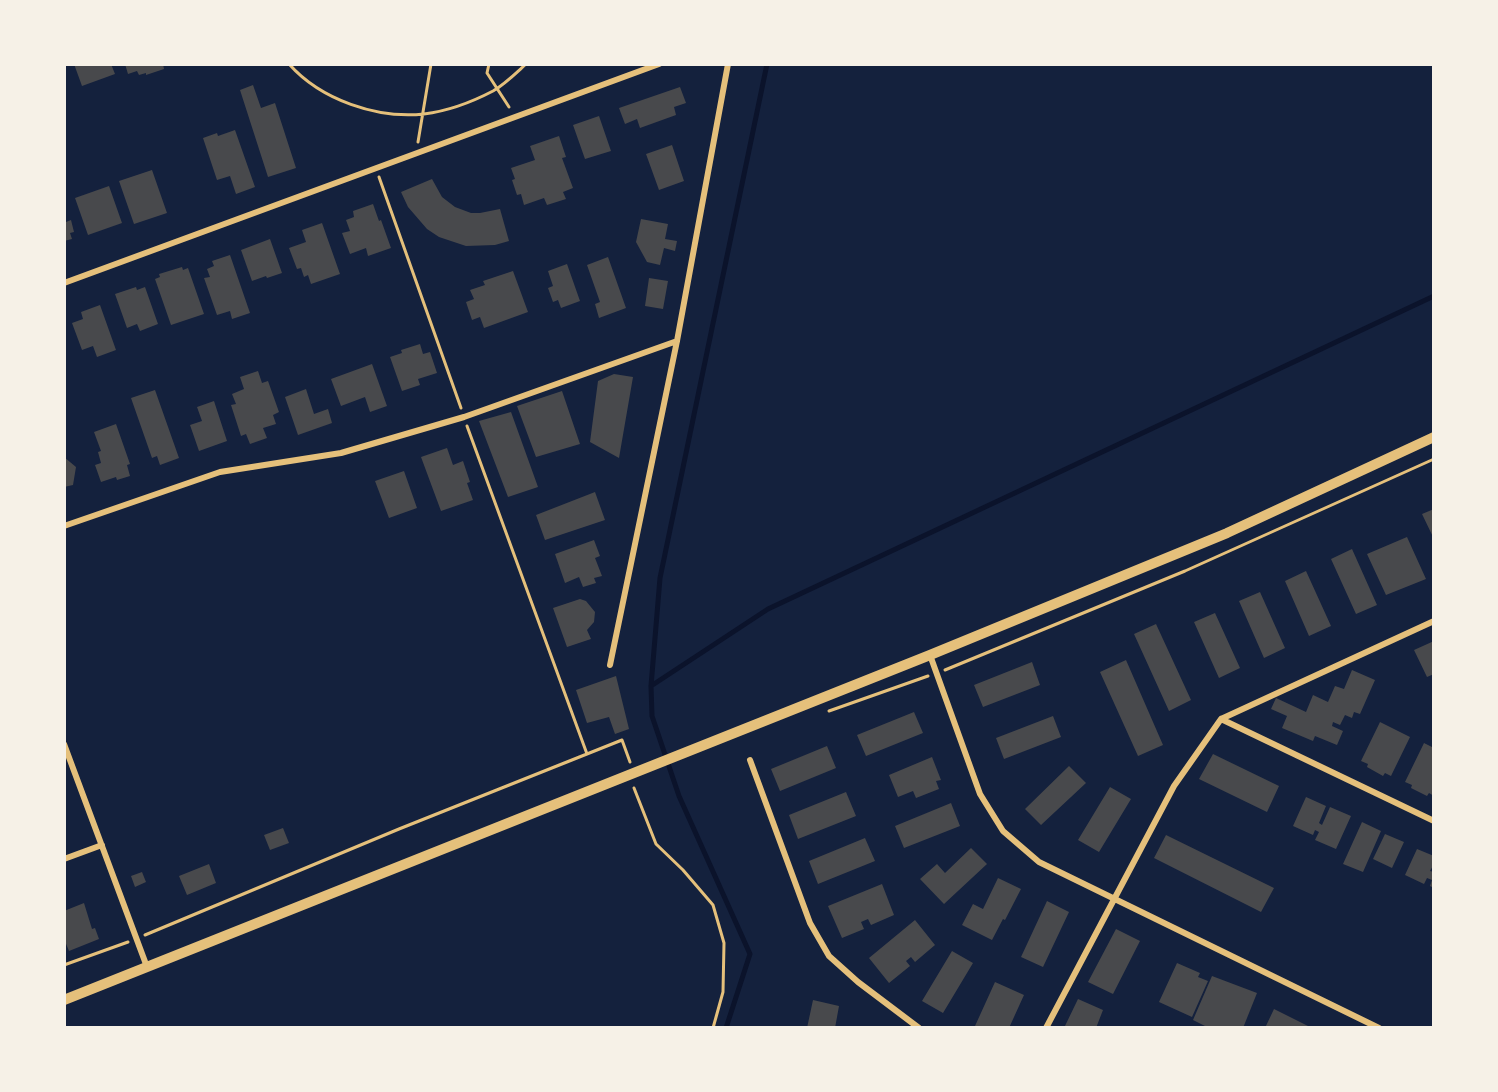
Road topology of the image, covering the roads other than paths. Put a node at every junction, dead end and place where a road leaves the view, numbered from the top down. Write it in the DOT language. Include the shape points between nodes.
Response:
graph roads {
  1 [pos="659,64"];
  2 [pos="728,64"];
  3 [pos="64,283"];
  4 [pos="677,341"];
  5 [pos="1434,438"];
  6 [pos="64,526"];
  7 [pos="1434,621"];
  8 [pos="930,656"];
  9 [pos="610,665"];
  10 [pos="1221,719"];
  11 [pos="64,744"];
  12 [pos="750,760"];
  13 [pos="1434,821"];
  14 [pos="102,845"];
  15 [pos="64,859"];
  16 [pos="1113,897"];
  17 [pos="147,967"];
  18 [pos="64,1000"];
  19 [pos="919,1028"];
  20 [pos="1046,1028"];
  21 [pos="1378,1028"];
  1 -- 3 [label="street"];
  2 -- 4 [label="street"];
  4 -- 6 [label="street" via="464,417 341,453 220,472"];
  4 -- 9 [label="street"];
  5 -- 8 [label="main road" via="1227,532"];
  7 -- 10 [label="street"];
  8 -- 16 [label="street" via="980,794 1003,831 1039,862"];
  8 -- 17 [label="main road"];
  10 -- 13 [label="street"];
  10 -- 16 [label="street" via="1174,786"];
  11 -- 14 [label="street"];
  12 -- 19 [label="street" via="810,923 829,956"];
  14 -- 15 [label="street"];
  14 -- 17 [label="street"];
  16 -- 20 [label="street"];
  16 -- 21 [label="street"];
  17 -- 18 [label="main road"];
}
